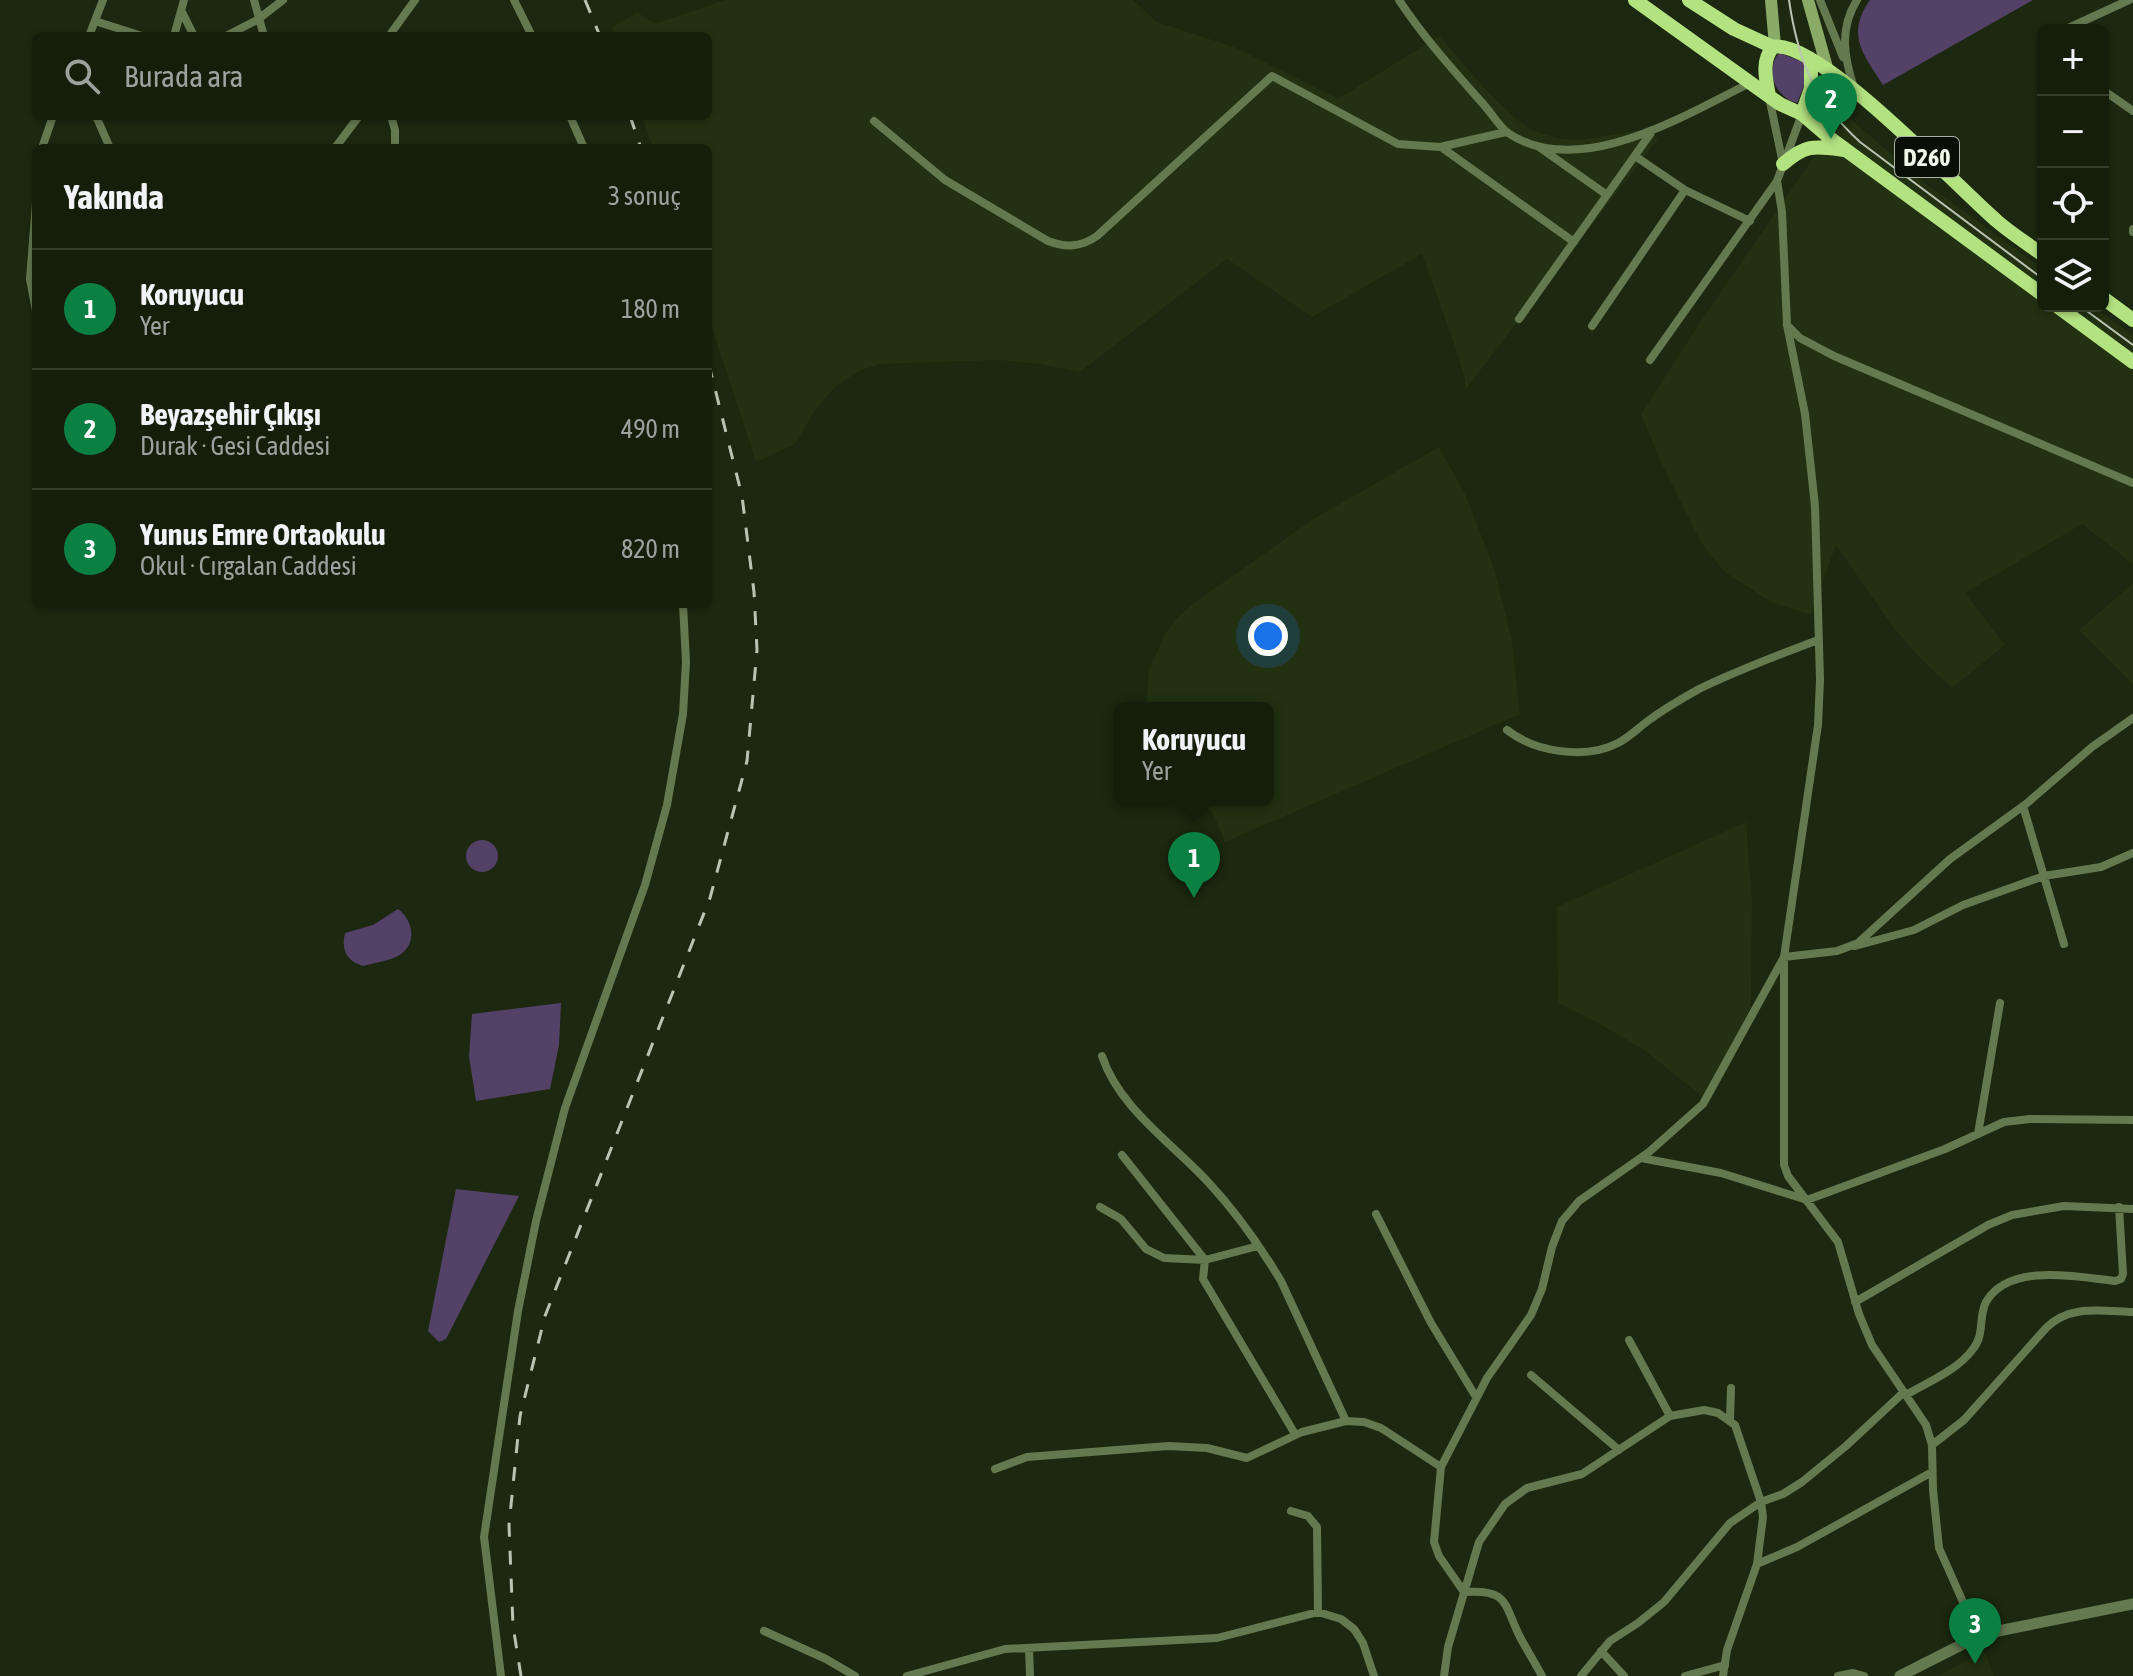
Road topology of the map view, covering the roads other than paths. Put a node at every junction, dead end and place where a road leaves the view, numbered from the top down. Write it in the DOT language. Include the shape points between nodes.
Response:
graph roads {
  1 [pos="103,0"];
  2 [pos="184,0"];
  3 [pos="254,0"];
  4 [pos="283,0"];
  5 [pos="415,0"];
  6 [pos="514,0"];
  7 [pos="1399,0"];
  8 [pos="1635,0"];
  9 [pos="1689,0"];
  10 [pos="1771,0"];
  11 [pos="1808,0"];
  12 [pos="1820,0"];
  13 [pos="1857,0"];
  14 [pos="2129,0"];
  15 [pos="182,12"];
  16 [pos="257,20"];
  17 [pos="95,21"];
  18 [pos="2077,24"];
  19 [pos="91,32"];
  20 [pos="129,32"];
  21 [pos="175,32"];
  22 [pos="192,32"];
  23 [pos="234,32"];
  24 [pos="262,32"];
  25 [pos="392,32"];
  26 [pos="530,32"];
  27 [pos="1771,45"];
  28 [pos="1811,61"];
  29 [pos="1847,65"];
  30 [pos="1828,71"];
  31 [pos="1751,83"];
  32 [pos="1854,89"];
  33 [pos="2109,94"];
  34 [pos="1769,96"];
  35 [pos="2133,111"];
  36 [pos="1802,114"];
  37 [pos="52,120"];
  38 [pos="98,120"];
  39 [pos="356,120"];
  40 [pos="392,120"];
  41 [pos="572,120"];
  42 [pos="874,121"];
  43 [pos="1653,130"];
  44 [pos="1506,132"];
  45 [pos="43,144"];
  46 [pos="108,144"];
  47 [pos="338,144"];
  48 [pos="395,144"];
  49 [pos="582,144"];
  50 [pos="1535,144"];
  51 [pos="1440,147"];
  52 [pos="1847,151"];
  53 [pos="1635,156"];
  54 [pos="1783,164"];
  55 [pos="1777,181"];
  56 [pos="1685,190"];
  57 [pos="1607,195"];
  58 [pos="1750,221"];
  59 [pos="1574,242"];
  60 [pos="2037,251"];
  61 [pos="32,253"];
  62 [pos="32,290"];
  63 [pos="2037,291"];
  64 [pos="2109,302"];
  65 [pos="2065,312"];
  66 [pos="1519,319"];
  67 [pos="2133,320"];
  68 [pos="1787,325"];
  69 [pos="1592,326"];
  70 [pos="1650,360"];
  71 [pos="2133,362"];
  72 [pos="2133,483"];
  73 [pos="683,608"];
  74 [pos="1818,640"];
  75 [pos="2133,718"];
  76 [pos="1507,730"];
  77 [pos="2023,806"];
  78 [pos="2133,853"];
  79 [pos="2044,876"];
  80 [pos="2064,944"];
  81 [pos="1851,946"];
  82 [pos="1784,957"];
  83 [pos="2000,1003"];
  84 [pos="1102,1056"];
  85 [pos="2133,1120"];
  86 [pos="1978,1134"];
  87 [pos="1122,1155"];
  88 [pos="1641,1158"];
  89 [pos="1807,1200"];
  90 [pos="1100,1207"];
  91 [pos="2119,1207"];
  92 [pos="2133,1209"];
  93 [pos="1376,1214"];
  94 [pos="1258,1246"];
  95 [pos="1205,1260"];
  96 [pos="1855,1302"];
  97 [pos="2133,1312"];
  98 [pos="1629,1340"];
  99 [pos="1531,1375"];
  100 [pos="1731,1388"];
  101 [pos="1905,1394"];
  102 [pos="1476,1397"];
  103 [pos="1670,1416"];
  104 [pos="1730,1420"];
  105 [pos="1346,1421"];
  106 [pos="1295,1434"];
  107 [pos="1932,1445"];
  108 [pos="1619,1450"];
  109 [pos="1441,1467"];
  110 [pos="995,1469"];
  111 [pos="1932,1472"];
  112 [pos="1761,1502"];
  113 [pos="1291,1511"];
  114 [pos="1757,1564"];
  115 [pos="1464,1592"];
  116 [pos="2133,1604"];
  117 [pos="1318,1612"];
  118 [pos="764,1631"];
  119 [pos="1979,1638"];
  120 [pos="1029,1648"];
  121 [pos="1601,1651"];
  122 [pos="1725,1665"];
  123 [pos="501,1676"];
  124 [pos="855,1676"];
  125 [pos="907,1676"];
  126 [pos="1030,1676"];
  127 [pos="1374,1676"];
  128 [pos="1444,1676"];
  129 [pos="1542,1676"];
  130 [pos="1581,1676"];
  131 [pos="1624,1676"];
  132 [pos="1685,1676"];
  133 [pos="1723,1676"];
  134 [pos="1838,1676"];
  135 [pos="1864,1676"];
  136 [pos="1900,1676"];
  1 -- 17 [label="street"];
  2 -- 15 [label="street"];
  3 -- 16 [label="street"];
  4 -- 16 [label="street"];
  5 -- 25 [label="street"];
  6 -- 26 [label="street"];
  7 -- 44 [label="street"];
  8 -- 31 [label="highway"];
  9 -- 27 [label="highway"];
  10 -- 27 [label="main road"];
  11 -- 30 [label="main road"];
  12 -- 29 [label="street"];
  13 -- 29 [label="street" via="1844,32"];
  14 -- 18 [label="street"];
  15 -- 21 [label="street"];
  15 -- 22 [label="street"];
  16 -- 23 [label="street"];
  16 -- 24 [label="street"];
  17 -- 19 [label="street"];
  17 -- 20 [label="street"];
  27 -- 28 [label="highway"];
  27 -- 34 [label="highway" via="1765,65"];
  28 -- 30 [label="highway, D260"];
  28 -- 36 [label="highway" via="1811,88"];
  29 -- 32 [label="street"];
  30 -- 32 [label="highway, D260"];
  31 -- 34 [label="highway"];
  31 -- 43 [label="street"];
  32 -- 60 [label="highway, D260" via="1999,223"];
  33 -- 35 [label="street"];
  34 -- 36 [label="highway"];
  34 -- 54 [label="street"];
  36 -- 52 [label="highway, D260"];
  36 -- 54 [label="street"];
  37 -- 45 [label="street"];
  38 -- 46 [label="street"];
  39 -- 47 [label="street"];
  40 -- 48 [label="street"];
  41 -- 49 [label="street"];
  42 -- 51 [label="street" via="945,180 1048,241 1067,246 1097,236 1272,76 1398,144"];
  43 -- 50 [label="street" via="1592,147"];
  43 -- 53 [label="street"];
  44 -- 50 [label="street"];
  44 -- 51 [label="street"];
  50 -- 57 [label="street"];
  51 -- 59 [label="street"];
  52 -- 54 [label="highway" via="1810,146"];
  52 -- 63 [label="highway, D260"];
  53 -- 56 [label="street"];
  53 -- 57 [label="street"];
  54 -- 55 [label="street"];
  55 -- 58 [label="street"];
  55 -- 68 [label="street"];
  56 -- 58 [label="street"];
  56 -- 69 [label="street"];
  57 -- 59 [label="street"];
  58 -- 70 [label="street"];
  59 -- 66 [label="street"];
  61 -- 62 [label="street"];
  64 -- 67 [label="highway"];
  65 -- 71 [label="highway"];
  68 -- 72 [label="street" via="1826,352"];
  68 -- 74 [label="street" via="1810,460"];
  73 -- 123 [label="street" via="683,714 667,805 645,885 565,1108 518,1311 484,1537"];
  74 -- 76 [label="street" via="1701,688 1603,749 1548,749"];
  74 -- 82 [label="street" via="1818,725"];
  75 -- 77 [label="street"];
  77 -- 79 [label="street"];
  77 -- 81 [label="street" via="1950,859"];
  78 -- 79 [label="street" via="2101,867"];
  79 -- 80 [label="street"];
  79 -- 81 [label="street" via="1963,905 1914,930"];
  81 -- 82 [label="street"];
  82 -- 88 [label="street" via="1703,1104"];
  82 -- 89 [label="street" via="1784,1165"];
  83 -- 86 [label="street"];
  84 -- 94 [label="street" via="1126,1100 1210,1183"];
  85 -- 86 [label="street" via="2022,1119"];
  86 -- 89 [label="street"];
  87 -- 95 [label="street"];
  88 -- 89 [label="street" via="1721,1173"];
  88 -- 102 [label="street" via="1567,1214 1531,1315"];
  89 -- 96 [label="street" via="1838,1242"];
  90 -- 95 [label="street" via="1121,1219 1156,1256"];
  91 -- 92 [label="street"];
  91 -- 96 [label="street" via="2047,1208 2000,1220"];
  91 -- 101 [label="street" via="2121,1279 2047,1274 2009,1284 1988,1300 1972,1351"];
  93 -- 102 [label="street" via="1431,1323"];
  94 -- 95 [label="street"];
  94 -- 105 [label="street" via="1281,1281"];
  95 -- 106 [label="street" via="1203,1279"];
  96 -- 101 [label="street" via="1872,1345"];
  97 -- 107 [label="street" via="2084,1310 2058,1318 1964,1420"];
  98 -- 103 [label="street"];
  99 -- 108 [label="street"];
  100 -- 104 [label="street"];
  101 -- 107 [label="street" via="1926,1425"];
  101 -- 112 [label="street" via="1802,1482"];
  102 -- 109 [label="street"];
  103 -- 104 [label="street" via="1704,1410"];
  103 -- 108 [label="street"];
  104 -- 112 [label="street"];
  105 -- 106 [label="street"];
  105 -- 109 [label="street" via="1391,1433"];
  106 -- 110 [label="street" via="1247,1458 1168,1446 1027,1457"];
  107 -- 111 [label="street"];
  108 -- 115 [label="street" via="1582,1474 1512,1497 1479,1542"];
  109 -- 115 [label="street" via="1434,1542"];
  111 -- 114 [label="street"];
  111 -- 119 [label="street" via="1939,1548"];
  112 -- 114 [label="street"];
  112 -- 121 [label="street" via="1730,1523 1664,1602"];
  113 -- 117 [label="street" via="1308,1516 1317,1527"];
  114 -- 122 [label="street"];
  115 -- 128 [label="street"];
  115 -- 129 [label="street" via="1491,1592 1505,1601"];
  116 -- 119 [label="street"];
  117 -- 120 [label="street" via="1217,1638"];
  117 -- 127 [label="street" via="1354,1629"];
  118 -- 124 [label="street"];
  119 -- 136 [label="street"];
  120 -- 125 [label="street" via="983,1654"];
  120 -- 126 [label="street"];
  121 -- 130 [label="street"];
  121 -- 131 [label="street"];
  122 -- 132 [label="street"];
  122 -- 133 [label="street"];
  134 -- 135 [label="street"];
}
